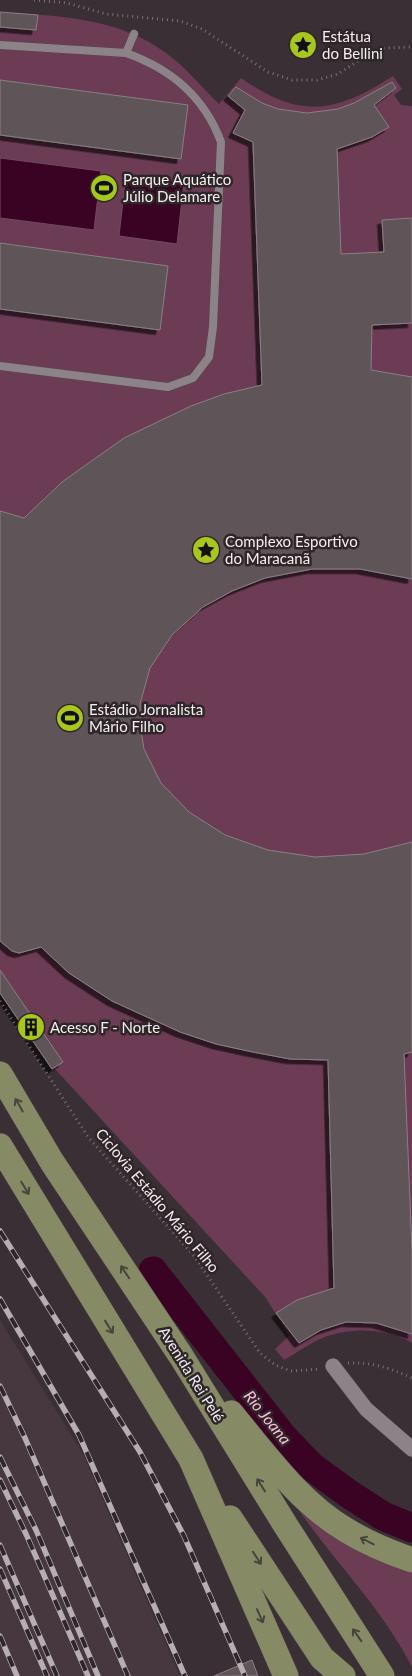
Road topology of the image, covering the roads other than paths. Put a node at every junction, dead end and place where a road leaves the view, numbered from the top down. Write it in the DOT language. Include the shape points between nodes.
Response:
graph roads {
  1 [pos="134,34"];
  2 [pos="0,45"];
  3 [pos="126,53"];
  4 [pos="0,366"];
  5 [pos="0,1074"];
  6 [pos="0,1134"];
  7 [pos="40,1143"];
  8 [pos="0,1146"];
  9 [pos="181,1356"];
  10 [pos="332,1366"];
  11 [pos="412,1449"];
  12 [pos="191,1459"];
  13 [pos="412,1560"];
  14 [pos="286,1676"];
  15 [pos="343,1676"];
  16 [pos="382,1676"];
  1 -- 3 [label="lane"];
  2 -- 3 [label="lane"];
  3 -- 4 [label="lane" via="153,63 191,92 214,124 221,142 209,356 193,378 168,388"];
  7 -- 5 [label="main road, Avenida Rei Pelé, one-way"];
  6 -- 7 [label="main road"];
  9 -- 7 [label="main road, Avenida Rei Pelé, one-way"];
  8 -- 12 [label="main road, one-way"];
  13 -- 9 [label="main road, one-way" via="383,1550 345,1530 312,1504"];
  16 -- 9 [label="main road, Avenida Rei Pelé, one-way"];
  10 -- 11 [label="street" via="366,1409"];
  12 -- 14 [label="main road, one-way"];
  12 -- 15 [label="main road, one-way" via="322,1658"];
}
